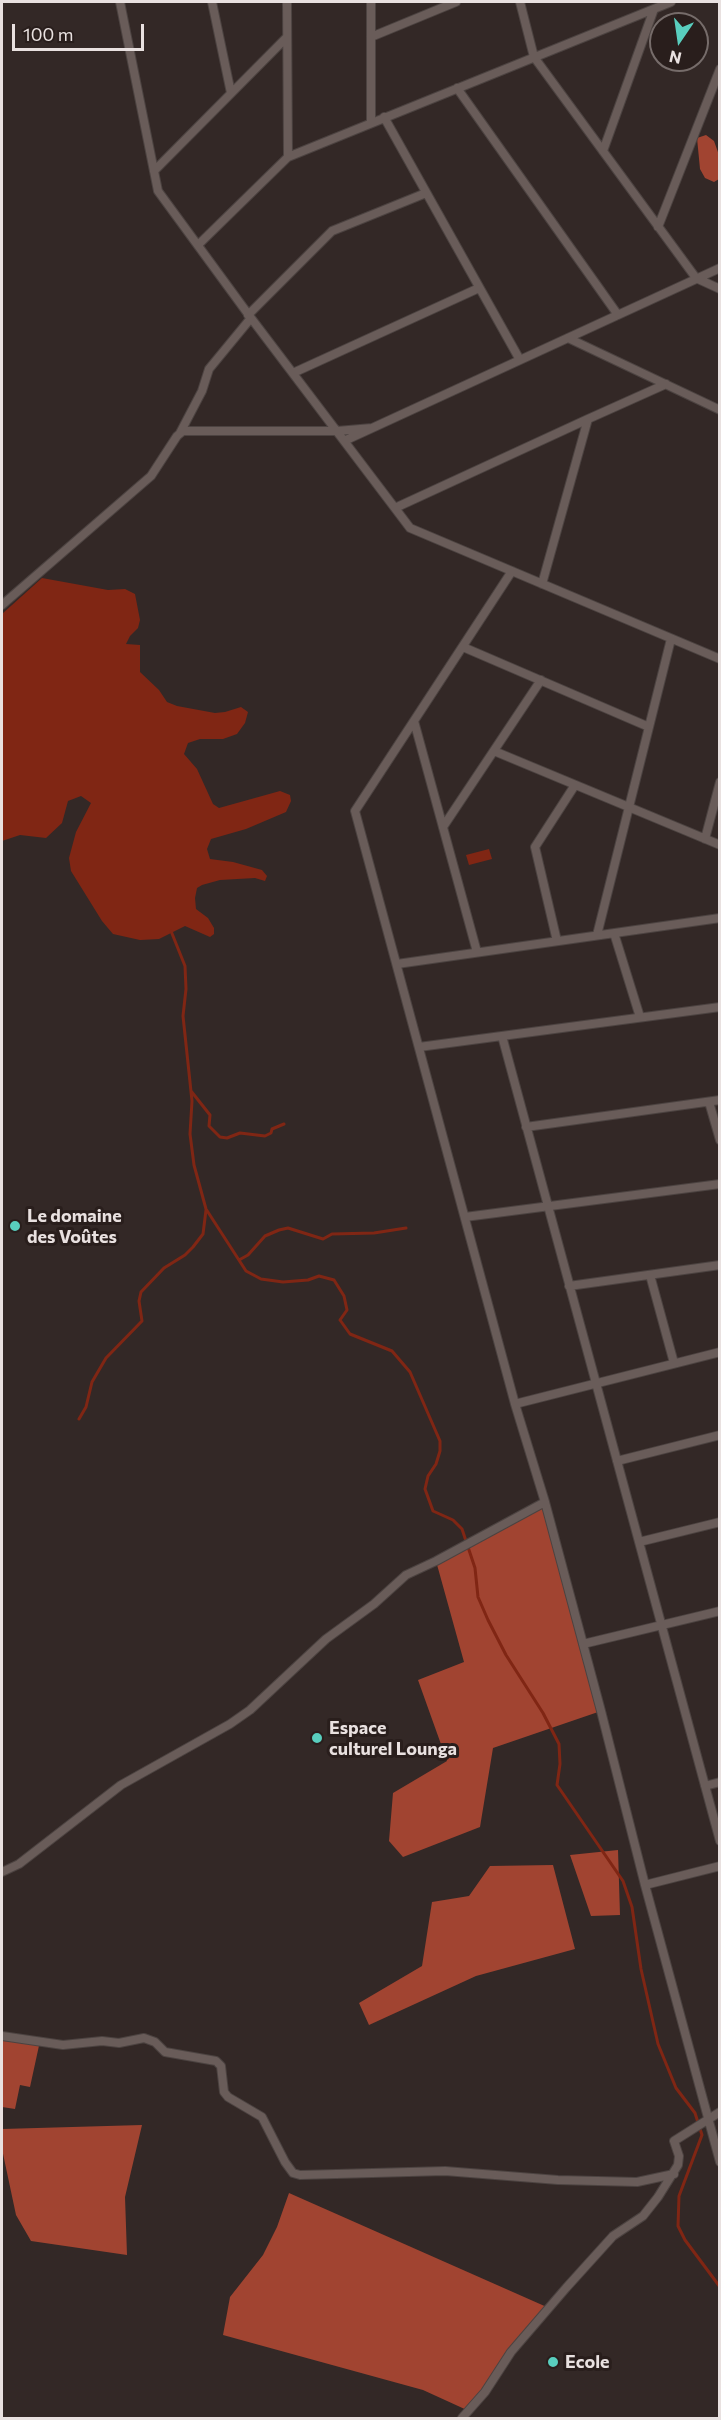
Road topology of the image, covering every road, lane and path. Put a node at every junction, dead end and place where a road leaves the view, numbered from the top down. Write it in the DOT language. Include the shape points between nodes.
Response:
graph roads {
  1 [pos="120,2"];
  2 [pos="212,2"];
  3 [pos="287,2"];
  4 [pos="371,2"];
  5 [pos="456,2"];
  6 [pos="520,2"];
  7 [pos="671,2"];
  8 [pos="654,9"];
  9 [pos="287,37"];
  10 [pos="371,38"];
  11 [pos="534,57"];
  12 [pos="720,69"];
  13 [pos="716,83"];
  14 [pos="457,88"];
  15 [pos="231,93"];
  16 [pos="384,117"];
  17 [pos="371,123"];
  18 [pos="603,151"];
  19 [pos="288,156"];
  20 [pos="154,171"];
  21 [pos="426,193"];
  22 [pos="658,227"];
  23 [pos="198,245"];
  24 [pos="720,268"];
  25 [pos="696,278"];
  26 [pos="480,288"];
  27 [pos="720,289"];
  28 [pos="618,315"];
  29 [pos="249,316"];
  30 [pos="568,338"];
  31 [pos="520,360"];
  32 [pos="293,373"];
  33 [pos="666,384"];
  34 [pos="720,410"];
  35 [pos="588,419"];
  36 [pos="372,428"];
  37 [pos="336,431"];
  38 [pos="180,433"];
  39 [pos="344,441"];
  40 [pos="395,508"];
  41 [pos="512,571"];
  42 [pos="542,584"];
  43 [pos="2,604"];
  44 [pos="671,639"];
  45 [pos="463,647"];
  46 [pos="720,659"];
  47 [pos="540,680"];
  48 [pos="414,722"];
  49 [pos="649,727"];
  50 [pos="494,751"];
  51 [pos="720,782"];
  52 [pos="575,785"];
  53 [pos="629,808"];
  54 [pos="443,827"];
  55 [pos="705,839"];
  56 [pos="720,845"];
  57 [pos="720,918"];
  58 [pos="614,933"];
  59 [pos="597,936"];
  60 [pos="557,941"];
  61 [pos="477,952"];
  62 [pos="397,964"];
  63 [pos="720,1007"];
  64 [pos="640,1017"];
  65 [pos="502,1036"];
  66 [pos="419,1047"];
  67 [pos="720,1100"];
  68 [pos="709,1102"];
  69 [pos="526,1127"];
  70 [pos="720,1140"];
  71 [pos="720,1184"];
  72 [pos="548,1206"];
  73 [pos="465,1217"];
  74 [pos="720,1265"];
  75 [pos="650,1275"];
  76 [pos="569,1286"];
  77 [pos="720,1352"];
  78 [pos="674,1363"];
  79 [pos="596,1383"];
  80 [pos="515,1404"];
  81 [pos="720,1435"];
  82 [pos="617,1461"];
  83 [pos="545,1502"];
  84 [pos="720,1522"];
  85 [pos="639,1542"];
  86 [pos="720,1611"];
  87 [pos="661,1625"];
  88 [pos="583,1644"];
  89 [pos="720,1782"];
  90 [pos="705,1786"];
  91 [pos="720,1841"];
  92 [pos="720,1866"];
  93 [pos="2,1872"];
  94 [pos="645,1885"];
  95 [pos="2,2036"];
  96 [pos="720,2112"];
  97 [pos="720,2120"];
  98 [pos="709,2123"];
  99 [pos="720,2162"];
  100 [pos="674,2174"];
  101 [pos="462,2418"];
  1 -- 20 [label="street"];
  2 -- 15 [label="street"];
  3 -- 9 [label="street"];
  4 -- 10 [label="street"];
  5 -- 10 [label="street"];
  6 -- 11 [label="street"];
  7 -- 8 [label="street"];
  8 -- 11 [label="street"];
  8 -- 18 [label="street"];
  9 -- 15 [label="street"];
  9 -- 19 [label="street"];
  10 -- 17 [label="street"];
  11 -- 14 [label="street"];
  11 -- 18 [label="street"];
  12 -- 13 [label="street"];
  13 -- 22 [label="street"];
  14 -- 16 [label="street"];
  14 -- 28 [label="street"];
  15 -- 20 [label="street"];
  16 -- 17 [label="street"];
  16 -- 21 [label="street"];
  17 -- 19 [label="street"];
  18 -- 22 [label="street"];
  19 -- 23 [label="street"];
  20 -- 23 [label="street" via="158,191"];
  21 -- 26 [label="street"];
  21 -- 29 [label="street" via="332,231"];
  22 -- 25 [label="street"];
  23 -- 29 [label="street"];
  24 -- 25 [label="street"];
  25 -- 27 [label="street"];
  25 -- 28 [label="street"];
  26 -- 31 [label="street"];
  26 -- 32 [label="street"];
  28 -- 30 [label="street"];
  29 -- 32 [label="street"];
  29 -- 38 [label="street" via="209,369"];
  30 -- 31 [label="street"];
  30 -- 33 [label="street"];
  31 -- 36 [label="street"];
  32 -- 37 [label="street"];
  33 -- 34 [label="street"];
  33 -- 35 [label="street"];
  35 -- 40 [label="street"];
  35 -- 42 [label="street"];
  36 -- 37 [label="street"];
  36 -- 39 [label="street"];
  37 -- 38 [label="street"];
  37 -- 39 [label="street"];
  38 -- 43 [label="street" via="151,476"];
  39 -- 40 [label="street"];
  40 -- 41 [label="street" via="410,528"];
  41 -- 42 [label="street"];
  41 -- 45 [label="street"];
  42 -- 44 [label="street"];
  44 -- 46 [label="street"];
  44 -- 49 [label="street"];
  45 -- 47 [label="street"];
  45 -- 48 [label="street"];
  47 -- 49 [label="street"];
  47 -- 50 [label="street"];
  48 -- 54 [label="street"];
  48 -- 62 [label="street" via="356,811"];
  49 -- 53 [label="street"];
  50 -- 52 [label="street"];
  50 -- 54 [label="street"];
  51 -- 55 [label="street"];
  52 -- 53 [label="street"];
  52 -- 60 [label="street" via="535,847"];
  53 -- 55 [label="street"];
  53 -- 59 [label="street"];
  54 -- 61 [label="street"];
  55 -- 56 [label="street"];
  57 -- 58 [label="street"];
  58 -- 59 [label="street"];
  58 -- 64 [label="street"];
  59 -- 60 [label="street"];
  60 -- 61 [label="street"];
  61 -- 62 [label="street"];
  62 -- 66 [label="street"];
  63 -- 64 [label="street"];
  64 -- 65 [label="street"];
  65 -- 66 [label="street"];
  65 -- 69 [label="street"];
  66 -- 73 [label="street"];
  67 -- 68 [label="street"];
  68 -- 69 [label="street"];
  68 -- 70 [label="street"];
  69 -- 72 [label="street"];
  71 -- 72 [label="street"];
  72 -- 73 [label="street"];
  72 -- 76 [label="street"];
  73 -- 80 [label="street"];
  74 -- 75 [label="street"];
  75 -- 76 [label="street"];
  75 -- 78 [label="street"];
  76 -- 79 [label="street"];
  77 -- 78 [label="street"];
  78 -- 79 [label="street"];
  79 -- 80 [label="street"];
  79 -- 82 [label="street"];
  80 -- 83 [label="street"];
  81 -- 82 [label="street"];
  82 -- 85 [label="street"];
  83 -- 88 [label="street"];
  83 -- 93 [label="street" via="406,1575 327,1639 250,1710 122,1785 19,1864"];
  84 -- 85 [label="street"];
  85 -- 87 [label="street"];
  86 -- 87 [label="street"];
  87 -- 88 [label="street"];
  87 -- 90 [label="street"];
  88 -- 94 [label="street"];
  89 -- 90 [label="street"];
  90 -- 91 [label="street"];
  92 -- 94 [label="street"];
  94 -- 98 [label="street"];
  95 -- 100 [label="street" via="63,2045 144,2038 165,2052 216,2061 222,2071 224,2092 262,2117 285,2162 293,2173 300,2175 445,2171 636,2182"];
  96 -- 98 [label="street"];
  97 -- 98 [label="street"];
  98 -- 99 [label="street"];
  98 -- 100 [label="street" via="674,2141 679,2156"];
  100 -- 101 [label="street" via="643,2216 613,2236 566,2288"];
}
